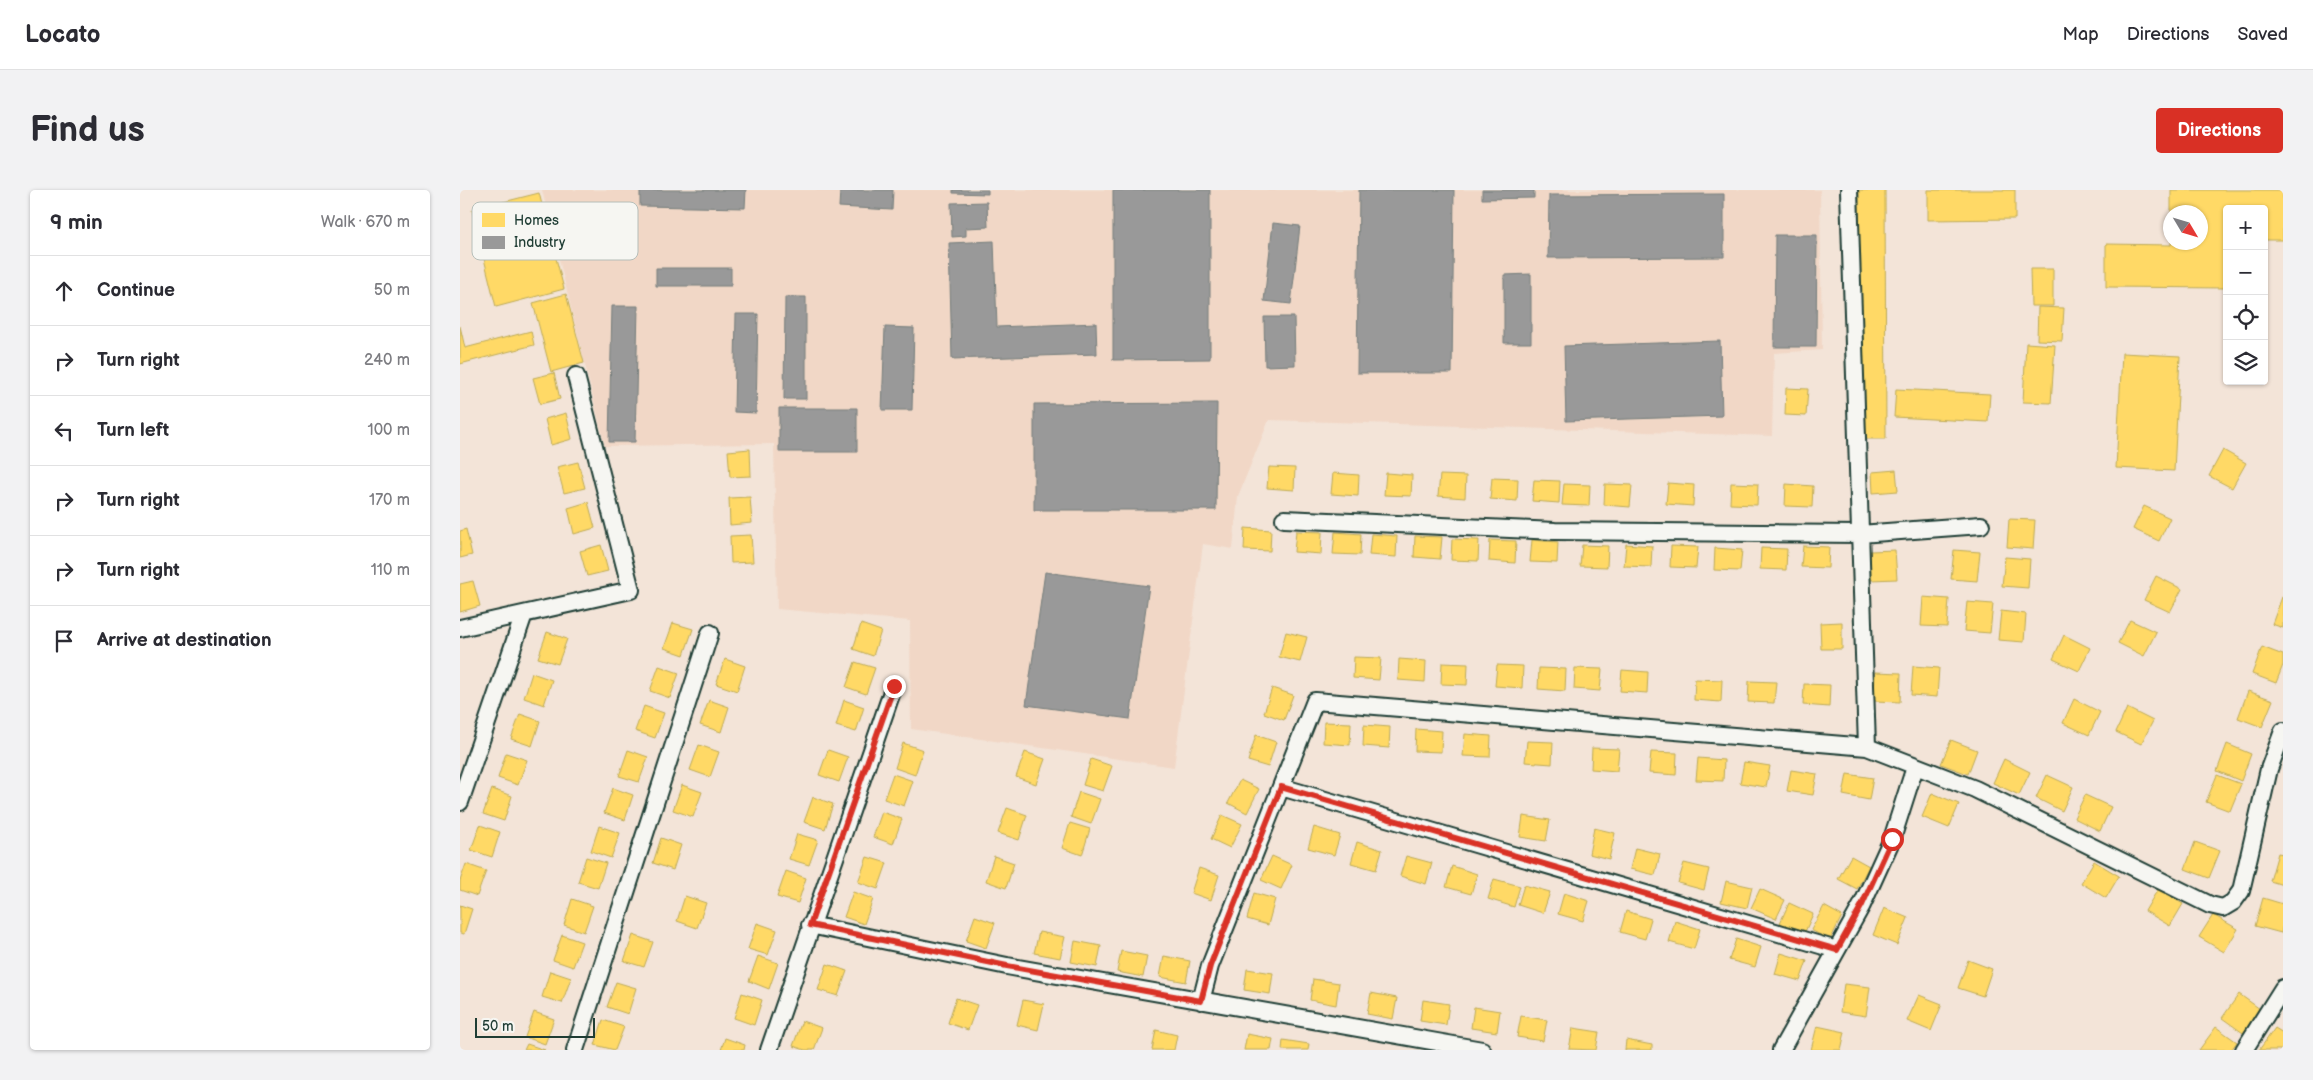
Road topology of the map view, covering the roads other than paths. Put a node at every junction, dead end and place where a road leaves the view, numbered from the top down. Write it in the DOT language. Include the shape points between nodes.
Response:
graph roads {
  1 [pos="1849,190"];
  2 [pos="576,376"];
  3 [pos="1284,519"];
  4 [pos="1981,525"];
  5 [pos="1860,534"];
  6 [pos="524,614"];
  7 [pos="460,628"];
  8 [pos="710,633"];
  9 [pos="894,686"];
  10 [pos="2283,731"];
  11 [pos="1867,747"];
  12 [pos="1915,767"];
  13 [pos="2276,772"];
  14 [pos="1281,787"];
  15 [pos="460,802"];
  16 [pos="810,925"];
  17 [pos="1837,950"];
  18 [pos="2283,988"];
  19 [pos="1201,1001"];
  20 [pos="575,1050"];
  21 [pos="769,1050"];
  22 [pos="1482,1050"];
  23 [pos="1781,1050"];
  24 [pos="2244,1050"];
  1 -- 5 [label="street"];
  2 -- 6 [label="street" via="631,590"];
  3 -- 5 [label="street" via="1555,531"];
  4 -- 5 [label="street"];
  5 -- 11 [label="street"];
  6 -- 7 [label="street"];
  6 -- 15 [label="street"];
  8 -- 20 [label="street"];
  9 -- 16 [label="street"];
  10 -- 13 [label="street"];
  11 -- 12 [label="street"];
  11 -- 14 [label="street" via="1315,701"];
  12 -- 13 [label="street" via="1975,789 2223,908 2241,890"];
  12 -- 17 [label="street" via="1892,839"];
  14 -- 17 [label="street"];
  14 -- 19 [label="street" via="1210,966"];
  16 -- 19 [label="street" via="1007,966"];
  16 -- 21 [label="street"];
  17 -- 23 [label="street"];
  18 -- 24 [label="street"];
  19 -- 22 [label="street"];
}
